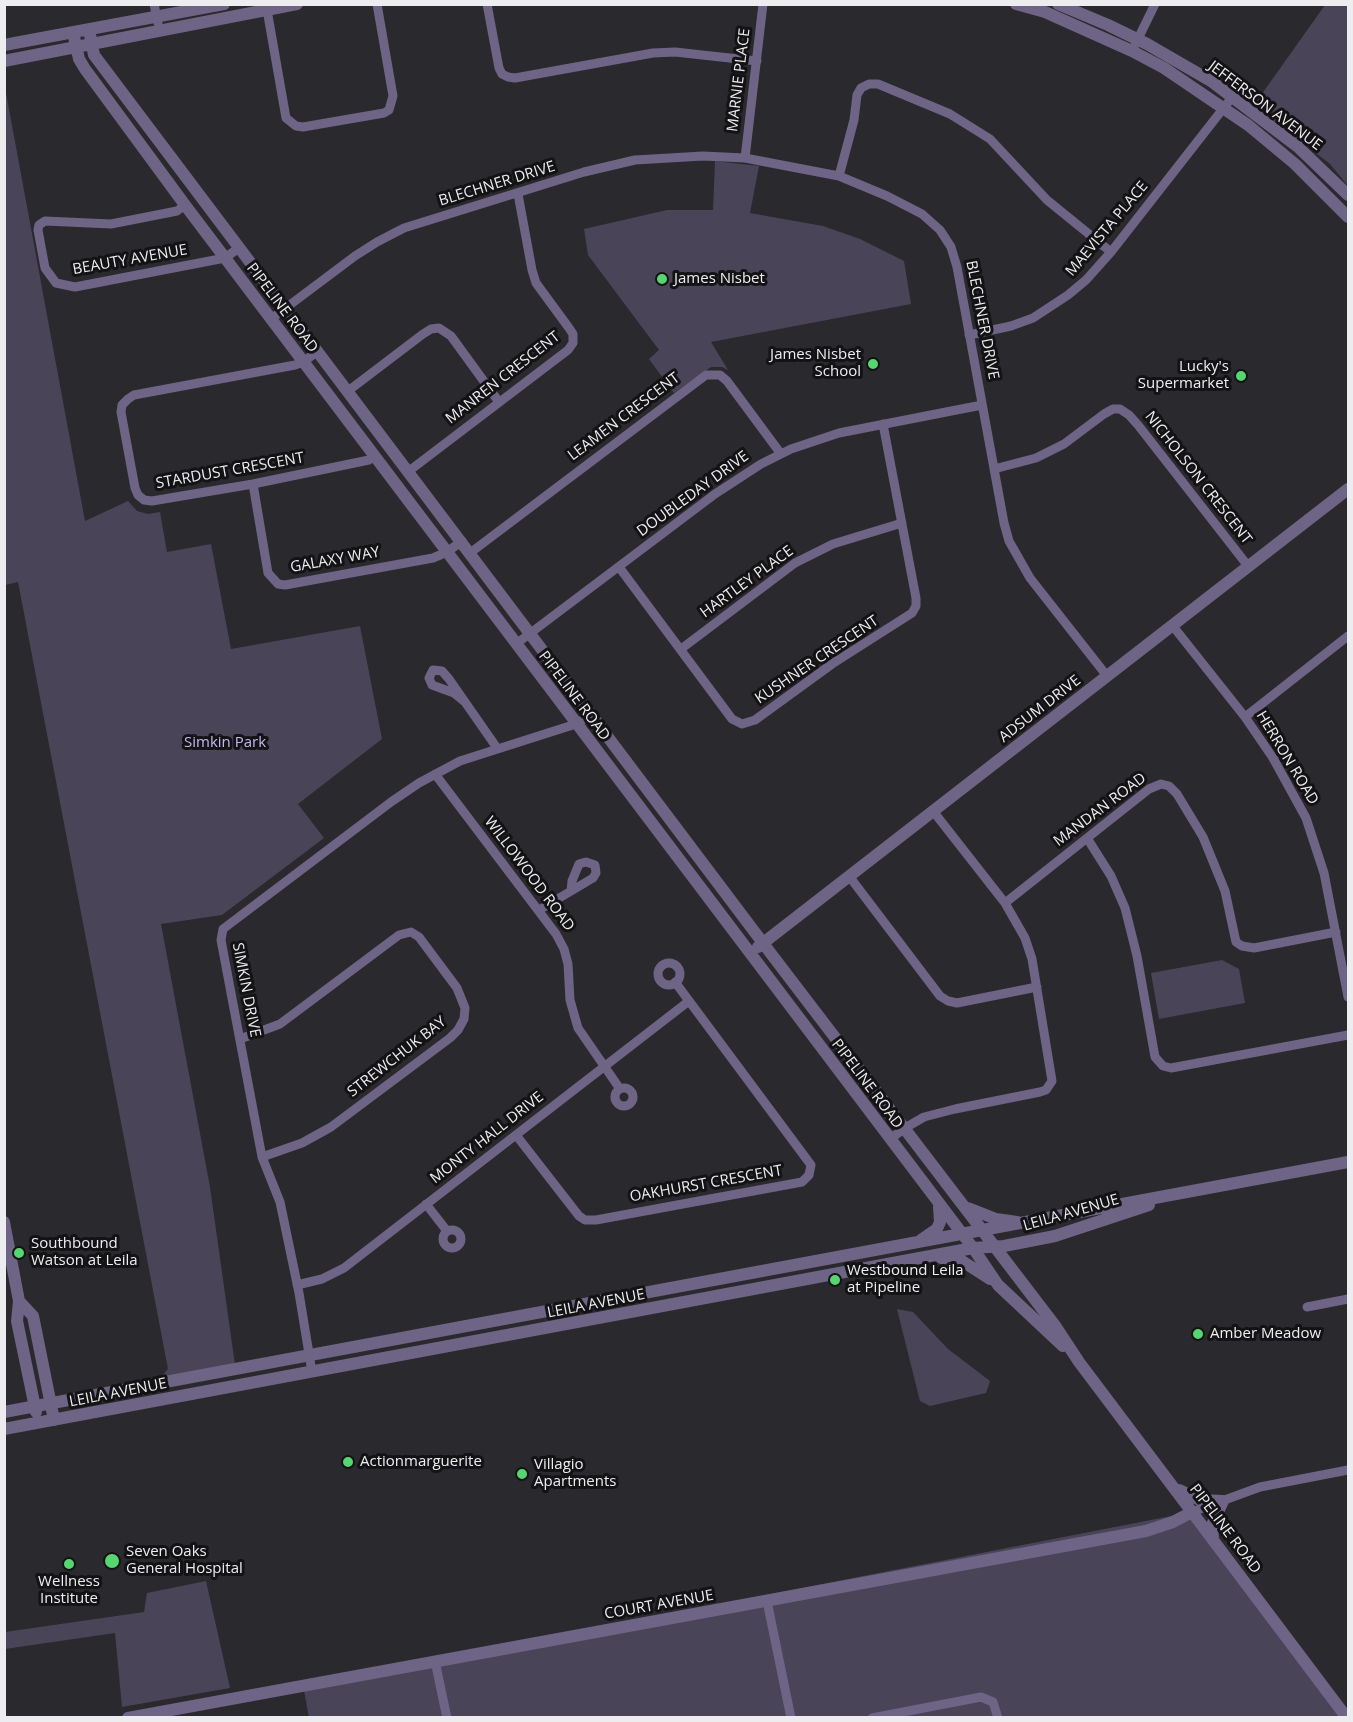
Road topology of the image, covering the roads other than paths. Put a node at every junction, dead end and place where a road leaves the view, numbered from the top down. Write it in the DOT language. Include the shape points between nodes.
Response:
graph roads {
  1 [pos="154,4"];
  2 [pos="224,4"];
  3 [pos="297,4"];
  4 [pos="377,4"];
  5 [pos="487,4"];
  6 [pos="764,4"];
  7 [pos="1016,4"];
  8 [pos="1058,4"];
  9 [pos="1155,4"];
  10 [pos="267,7"];
  11 [pos="157,18"];
  12 [pos="89,30"];
  13 [pos="159,31"];
  14 [pos="73,32"];
  15 [pos="92,44"];
  16 [pos="4,45"];
  17 [pos="1135,45"];
  18 [pos="77,48"];
  19 [pos="757,61"];
  20 [pos="4,62"];
  21 [pos="1233,96"];
  22 [pos="1225,108"];
  23 [pos="745,158"];
  24 [pos="1317,164"];
  25 [pos="839,176"];
  26 [pos="1314,182"];
  27 [pos="518,194"];
  28 [pos="1348,195"];
  29 [pos="185,205"];
  30 [pos="1348,217"];
  31 [pos="240,247"];
  32 [pos="1111,252"];
  33 [pos="225,258"];
  34 [pos="285,308"];
  35 [pos="271,319"];
  36 [pos="969,335"];
  37 [pos="318,351"];
  38 [pos="303,362"];
  39 [pos="348,391"];
  40 [pos="499,402"];
  41 [pos="982,405"];
  42 [pos="883,424"];
  43 [pos="781,454"];
  44 [pos="374,456"];
  45 [pos="994,469"];
  46 [pos="409,471"];
  47 [pos="253,484"];
  48 [pos="1348,489"];
  49 [pos="902,523"];
  50 [pos="462,541"];
  51 [pos="447,552"];
  52 [pos="470,553"];
  53 [pos="1248,566"];
  54 [pos="619,567"];
  55 [pos="1172,625"];
  56 [pos="530,632"];
  57 [pos="1348,636"];
  58 [pos="516,644"];
  59 [pos="681,649"];
  60 [pos="1107,676"];
  61 [pos="465,702"];
  62 [pos="592,714"];
  63 [pos="1245,717"];
  64 [pos="576,724"];
  65 [pos="497,748"];
  66 [pos="435,774"];
  67 [pos="933,812"];
  68 [pos="1087,838"];
  69 [pos="849,876"];
  70 [pos="571,891"];
  71 [pos="1005,903"];
  72 [pos="539,910"];
  73 [pos="1336,932"];
  74 [pos="764,943"];
  75 [pos="750,953"];
  76 [pos="675,982"];
  77 [pos="1036,987"];
  78 [pos="1348,997"];
  79 [pos="688,1001"];
  80 [pos="1348,1035"];
  81 [pos="240,1039"];
  82 [pos="604,1066"];
  83 [pos="620,1089"];
  84 [pos="904,1128"];
  85 [pos="516,1135"];
  86 [pos="890,1139"];
  87 [pos="262,1157"];
  88 [pos="1348,1162"];
  89 [pos="1188,1192"];
  90 [pos="938,1203"];
  91 [pos="426,1204"];
  92 [pos="964,1206"];
  93 [pos="4,1222"];
  94 [pos="1024,1223"];
  95 [pos="447,1231"];
  96 [pos="983,1231"];
  97 [pos="962,1234"];
  98 [pos="915,1243"];
  99 [pos="994,1247"];
  100 [pos="973,1248"];
  101 [pos="931,1256"];
  102 [pos="297,1285"];
  103 [pos="998,1285"];
  104 [pos="1348,1299"];
  105 [pos="19,1301"];
  106 [pos="1307,1307"];
  107 [pos="310,1356"];
  108 [pos="1078,1359"];
  109 [pos="312,1372"];
  110 [pos="50,1403"];
  111 [pos="34,1406"];
  112 [pos="4,1412"];
  113 [pos="54,1420"];
  114 [pos="41,1423"];
  115 [pos="4,1430"];
  116 [pos="1348,1470"];
  117 [pos="1175,1488"];
  118 [pos="1223,1501"];
  119 [pos="1192,1512"];
  120 [pos="1213,1539"];
  121 [pos="767,1600"];
  122 [pos="435,1661"];
  123 [pos="128,1718"];
  124 [pos="447,1718"];
  125 [pos="791,1718"];
  126 [pos="872,1718"];
  127 [pos="998,1718"];
  128 [pos="1347,1718"];
  1 -- 11 [label="street"];
  2 -- 11 [label="street"];
  3 -- 10 [label="street"];
  4 -- 10 [label="street" via="393,96 389,110 303,128 286,118"];
  5 -- 19 [label="street" via="499,68 508,77 653,53"];
  6 -- 19 [label="street, MARNIE PLACE"];
  7 -- 17 [label="street, JEFFERSON AVENUE"];
  8 -- 17 [label="street, JEFFERSON AVENUE"];
  9 -- 17 [label="street"];
  10 -- 13 [label="street"];
  11 -- 12 [label="street"];
  11 -- 13 [label="street"];
  12 -- 14 [label="street"];
  12 -- 15 [label="street, PIPELINE ROAD"];
  13 -- 15 [label="street"];
  14 -- 16 [label="street"];
  14 -- 18 [label="street, PIPELINE ROAD"];
  15 -- 18 [label="street"];
  15 -- 31 [label="street, PIPELINE ROAD" via="94,55"];
  17 -- 21 [label="street, JEFFERSON AVENUE" via="1186,66"];
  17 -- 22 [label="street, JEFFERSON AVENUE"];
  18 -- 20 [label="street"];
  18 -- 29 [label="street, PIPELINE ROAD" via="85,69"];
  19 -- 23 [label="street, MARNIE PLACE"];
  21 -- 22 [label="street, MAEVISTA PLACE"];
  21 -- 24 [label="street, JEFFERSON AVENUE"];
  22 -- 26 [label="street, JEFFERSON AVENUE"];
  22 -- 32 [label="street, MAEVISTA PLACE"];
  23 -- 25 [label="street, BLECHNER DRIVE"];
  23 -- 27 [label="street, BLECHNER DRIVE" via="635,160"];
  24 -- 26 [label="street"];
  24 -- 28 [label="street, JEFFERSON AVENUE"];
  25 -- 32 [label="street" via="857,95 861,88 878,84 950,114 990,139 1047,200"];
  25 -- 36 [label="street, BLECHNER DRIVE" via="910,207 940,230 955,257"];
  26 -- 30 [label="street, JEFFERSON AVENUE"];
  27 -- 34 [label="street, BLECHNER DRIVE" via="404,228 377,242"];
  27 -- 40 [label="street, MANREN CRESCENT" via="536,283 573,334 573,343"];
  29 -- 33 [label="street, PIPELINE ROAD"];
  29 -- 33 [label="street, BEAUTY AVENUE" via="177,211 111,224 45,221 38,230 45,268 56,283 75,287"];
  31 -- 33 [label="street, BEAUTY AVENUE"];
  31 -- 34 [label="street, PIPELINE ROAD"];
  32 -- 36 [label="street, MAEVISTA PLACE" via="1086,280 1033,318"];
  33 -- 35 [label="street, PIPELINE ROAD"];
  34 -- 35 [label="street, BLECHNER DRIVE"];
  34 -- 37 [label="street, PIPELINE ROAD"];
  35 -- 38 [label="street, PIPELINE ROAD"];
  36 -- 41 [label="street, BLECHNER DRIVE"];
  37 -- 38 [label="street, STARDUST CRESCENT"];
  37 -- 39 [label="street, PIPELINE ROAD"];
  38 -- 44 [label="street, PIPELINE ROAD"];
  38 -- 47 [label="street, STARDUST CRESCENT" via="134,395 122,405 135,488 144,500"];
  39 -- 40 [label="street" via="423,334 439,328 451,336"];
  39 -- 46 [label="street, PIPELINE ROAD"];
  40 -- 46 [label="street, MANREN CRESCENT"];
  41 -- 42 [label="street, DOUBLEDAY DRIVE"];
  41 -- 45 [label="street, BLECHNER DRIVE"];
  42 -- 43 [label="street, DOUBLEDAY DRIVE" via="839,433"];
  42 -- 49 [label="street, KUSHNER CRESCENT"];
  43 -- 52 [label="street, LEAMEN CRESCENT" via="727,381 720,375 706,375"];
  43 -- 54 [label="street, DOUBLEDAY DRIVE" via="715,494"];
  44 -- 47 [label="street, STARDUST CRESCENT"];
  44 -- 51 [label="street, PIPELINE ROAD"];
  45 -- 53 [label="street, NICHOLSON CRESCENT" via="1036,458 1064,444 1104,414 1120,410 1138,425"];
  45 -- 60 [label="street, BLECHNER DRIVE" via="1006,531 1021,563"];
  46 -- 50 [label="street, PIPELINE ROAD"];
  47 -- 51 [label="street, GALAXY WAY" via="268,573 278,584 433,558"];
  48 -- 53 [label="street, ADSUM DRIVE"];
  49 -- 59 [label="street, HARTLEY PLACE" via="833,544 795,563"];
  49 -- 59 [label="street, KUSHNER CRESCENT" via="916,598 912,613 755,720 742,724 732,719"];
  50 -- 51 [label="street, GALAXY WAY"];
  50 -- 52 [label="street, PIPELINE ROAD"];
  51 -- 58 [label="street, PIPELINE ROAD"];
  52 -- 56 [label="street, PIPELINE ROAD"];
  53 -- 55 [label="street, ADSUM DRIVE"];
  54 -- 56 [label="street, DOUBLEDAY DRIVE"];
  54 -- 59 [label="street, KUSHNER CRESCENT"];
  55 -- 60 [label="street, ADSUM DRIVE"];
  55 -- 63 [label="street, HERRON ROAD"];
  56 -- 58 [label="street, DOUBLEDAY DRIVE"];
  56 -- 62 [label="street, PIPELINE ROAD"];
  57 -- 63 [label="street"];
  58 -- 64 [label="street, PIPELINE ROAD"];
  60 -- 67 [label="street, ADSUM DRIVE"];
  61 -- 65 [label="street"];
  62 -- 64 [label="street, SIMKIN DRIVE"];
  62 -- 74 [label="street, PIPELINE ROAD"];
  63 -- 73 [label="street, HERRON ROAD" via="1306,818 1324,873"];
  64 -- 65 [label="street, SIMKIN DRIVE"];
  64 -- 75 [label="street, PIPELINE ROAD"];
  65 -- 66 [label="street, SIMKIN DRIVE"];
  66 -- 72 [label="street, WILLOWOOD ROAD"];
  66 -- 81 [label="street, SIMKIN DRIVE" via="391,802 223,929 221,940"];
  67 -- 69 [label="street, ADSUM DRIVE"];
  67 -- 71 [label="street"];
  68 -- 71 [label="street, MANDAN ROAD"];
  68 -- 73 [label="street, MANDAN ROAD" via="1156,785 1169,786 1203,837 1225,891 1236,942 1254,948"];
  68 -- 80 [label="street" via="1125,908 1155,1057 1163,1066 1171,1068"];
  69 -- 74 [label="street, ADSUM DRIVE"];
  69 -- 77 [label="street" via="940,996 948,1001 957,1003"];
  70 -- 72 [label="street"];
  71 -- 77 [label="street" via="1025,938"];
  72 -- 82 [label="street, WILLOWOOD ROAD" via="564,949 570,1000 579,1028"];
  73 -- 78 [label="street, HERRON ROAD"];
  74 -- 75 [label="street, ADSUM DRIVE"];
  74 -- 84 [label="street, PIPELINE ROAD"];
  75 -- 86 [label="street, PIPELINE ROAD"];
  76 -- 79 [label="street, OAKHURST CRESCENT"];
  77 -- 84 [label="street" via="1051,1070 1052,1081 1046,1090 955,1109"];
  79 -- 82 [label="street, MONTY HALL DRIVE"];
  79 -- 85 [label="street, OAKHURST CRESCENT" via="811,1165 802,1182 585,1220"];
  81 -- 87 [label="street, SIMKIN DRIVE"];
  81 -- 87 [label="street, STREWCHUK BAY" via="280,1024 399,935 411,932 419,937 457,988 465,1008 464,1019 450,1038 331,1127 302,1143"];
  82 -- 83 [label="street, WILLOWOOD ROAD"];
  82 -- 85 [label="street, MONTY HALL DRIVE"];
  84 -- 86 [label="street"];
  84 -- 92 [label="street, PIPELINE ROAD"];
  85 -- 91 [label="street, MONTY HALL DRIVE"];
  86 -- 90 [label="street, PIPELINE ROAD"];
  87 -- 102 [label="street, SIMKIN DRIVE" via="280,1202"];
  88 -- 89 [label="street, LEILA AVENUE"];
  89 -- 94 [label="street, LEILA AVENUE"];
  89 -- 99 [label="street, LEILA AVENUE" via="1055,1236"];
  90 -- 97 [label="street, PIPELINE ROAD"];
  90 -- 98 [label="street" via="941,1214 937,1229"];
  91 -- 95 [label="street"];
  91 -- 102 [label="street, MONTY HALL DRIVE" via="344,1268"];
  92 -- 94 [label="street" via="996,1219"];
  92 -- 96 [label="street, PIPELINE ROAD"];
  93 -- 105 [label="street"];
  94 -- 96 [label="street, LEILA AVENUE"];
  96 -- 97 [label="street, LEILA AVENUE"];
  96 -- 99 [label="street, PIPELINE ROAD"];
  97 -- 98 [label="street, LEILA AVENUE"];
  97 -- 100 [label="street, PIPELINE ROAD"];
  98 -- 107 [label="street, LEILA AVENUE"];
  99 -- 100 [label="street, LEILA AVENUE"];
  99 -- 108 [label="street, PIPELINE ROAD"];
  100 -- 101 [label="street, LEILA AVENUE"];
  100 -- 103 [label="street, PIPELINE ROAD"];
  101 -- 103 [label="street" via="962,1261"];
  101 -- 109 [label="street, LEILA AVENUE"];
  102 -- 107 [label="street, SIMKIN DRIVE"];
  103 -- 108 [label="street, PIPELINE ROAD"];
  104 -- 106 [label="street"];
  105 -- 110 [label="street" via="33,1316"];
  105 -- 111 [label="street" via="17,1321"];
  107 -- 109 [label="street, SIMKIN DRIVE"];
  107 -- 110 [label="street, LEILA AVENUE"];
  108 -- 117 [label="street, PIPELINE ROAD"];
  109 -- 113 [label="street, LEILA AVENUE"];
  110 -- 111 [label="street, LEILA AVENUE"];
  110 -- 113 [label="street"];
  111 -- 112 [label="street, LEILA AVENUE"];
  111 -- 114 [label="street"];
  113 -- 114 [label="street, LEILA AVENUE"];
  114 -- 115 [label="street, LEILA AVENUE"];
  116 -- 118 [label="street" via="1260,1487"];
  117 -- 118 [label="street" via="1200,1500"];
  117 -- 119 [label="street, PIPELINE ROAD"];
  118 -- 119 [label="street"];
  118 -- 120 [label="street" via="1212,1525"];
  119 -- 120 [label="street, PIPELINE ROAD"];
  119 -- 121 [label="street, COURT AVENUE" via="1146,1531"];
  120 -- 128 [label="street, PIPELINE ROAD"];
  121 -- 122 [label="street, COURT AVENUE"];
  121 -- 125 [label="street"];
  122 -- 123 [label="street, COURT AVENUE"];
  122 -- 124 [label="street"];
  126 -- 127 [label="street" via="981,1697 993,1702"];
}
